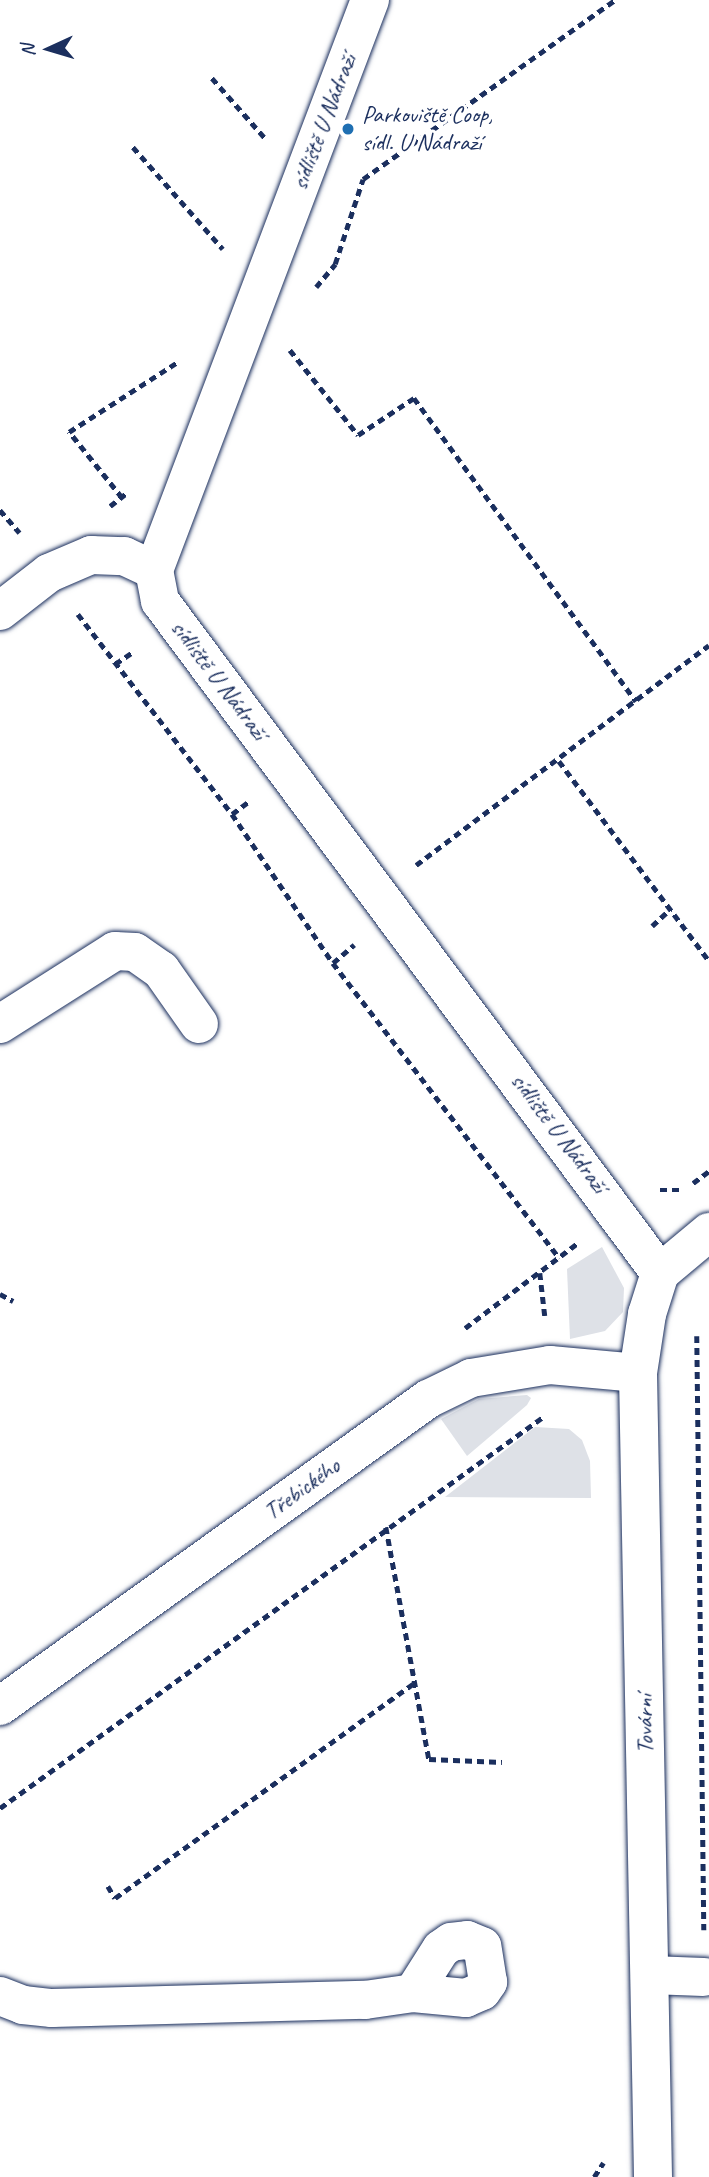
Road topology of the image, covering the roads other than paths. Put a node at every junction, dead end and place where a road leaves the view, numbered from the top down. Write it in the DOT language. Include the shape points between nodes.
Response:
graph roads {
  1 [pos="370,0"];
  2 [pos="154,570"];
  3 [pos="0,611"];
  4 [pos="0,1024"];
  5 [pos="199,1024"];
  6 [pos="709,1232"];
  7 [pos="660,1273"];
  8 [pos="638,1373"];
  9 [pos="0,1706"];
  10 [pos="650,1975"];
  11 [pos="704,1977"];
  12 [pos="413,1993"];
  13 [pos="0,1996"];
  14 [pos="653,2177"];
  1 -- 2 [label="street, sídliště U Nádraží"];
  2 -- 3 [label="street" via="124,556 91,555 49,573"];
  2 -- 7 [label="street, sídliště U Nádraží" via="160,601"];
  4 -- 5 [label="street" via="115,951 135,952 161,970"];
  6 -- 7 [label="street"];
  7 -- 8 [label="street, Tovární" via="647,1314"];
  8 -- 9 [label="street, Třebického" via="550,1365 471,1378 428,1399"];
  8 -- 10 [label="street, Tovární"];
  10 -- 11 [label="street"];
  10 -- 14 [label="street, Tovární"];
  12 -- 13 [label="street" via="365,2000 52,2008 23,2005"];
}
